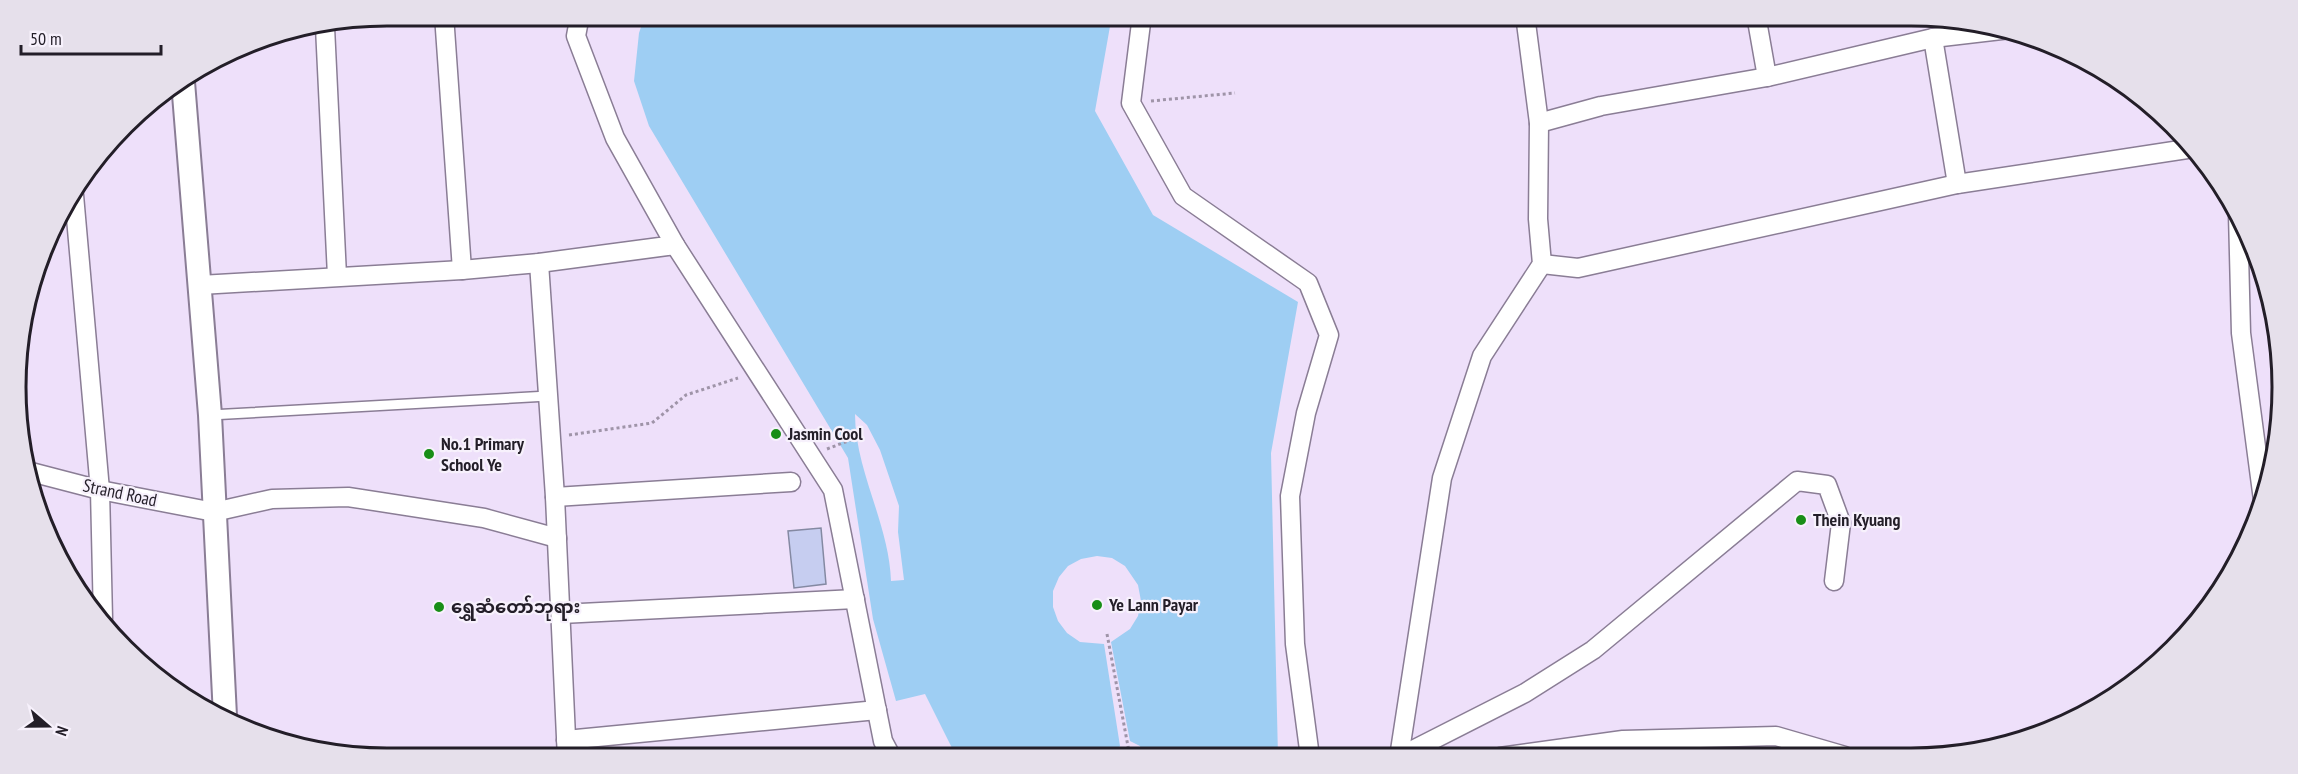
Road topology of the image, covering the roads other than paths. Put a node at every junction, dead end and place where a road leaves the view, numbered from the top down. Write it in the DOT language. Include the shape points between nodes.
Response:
graph roads {
  1 [pos="445,26"];
  2 [pos="578,26"];
  3 [pos="1141,26"];
  4 [pos="1526,26"];
  5 [pos="1758,26"];
  6 [pos="325,31"];
  7 [pos="1983,32"];
  8 [pos="1933,38"];
  9 [pos="1767,77"];
  10 [pos="183,88"];
  11 [pos="1539,123"];
  12 [pos="2183,149"];
  13 [pos="1957,184"];
  14 [pos="75,205"];
  15 [pos="2239,235"];
  16 [pos="675,245"];
  17 [pos="539,264"];
  18 [pos="1542,264"];
  19 [pos="462,270"];
  20 [pos="337,276"];
  21 [pos="200,285"];
  22 [pos="548,396"];
  23 [pos="210,415"];
  24 [pos="36,473"];
  25 [pos="2260,480"];
  26 [pos="791,482"];
  27 [pos="100,490"];
  28 [pos="555,497"];
  29 [pos="214,512"];
  30 [pos="557,538"];
  31 [pos="1834,581"];
  32 [pos="855,599"];
  33 [pos="103,610"];
  34 [pos="561,614"];
  35 [pos="225,710"];
  36 [pos="877,710"];
  37 [pos="566,740"];
  38 [pos="566,748"];
  39 [pos="887,748"];
  40 [pos="1309,748"];
  41 [pos="1400,748"];
  42 [pos="1417,748"];
  43 [pos="1565,748"];
  44 [pos="1817,748"];
  1 -- 19 [label="street"];
  2 -- 16 [label="street" via="576,36 615,138"];
  3 -- 40 [label="street" via="1131,103 1183,196 1308,283 1329,335 1306,413 1290,496 1295,644"];
  4 -- 11 [label="street"];
  5 -- 9 [label="street"];
  6 -- 20 [label="street"];
  7 -- 8 [label="street"];
  8 -- 9 [label="street"];
  8 -- 13 [label="street"];
  9 -- 11 [label="street" via="1601,106"];
  10 -- 21 [label="street"];
  11 -- 18 [label="street" via="1538,219"];
  12 -- 13 [label="street"];
  13 -- 18 [label="street" via="1578,268"];
  14 -- 27 [label="street"];
  15 -- 25 [label="street" via="2241,333"];
  16 -- 17 [label="street"];
  16 -- 32 [label="street" via="833,489"];
  17 -- 19 [label="street"];
  17 -- 22 [label="street"];
  18 -- 41 [label="street" via="1482,356 1442,478"];
  19 -- 20 [label="street"];
  20 -- 21 [label="street"];
  21 -- 23 [label="street"];
  22 -- 23 [label="lane"];
  22 -- 28 [label="street"];
  23 -- 29 [label="street"];
  24 -- 27 [label="street, Strand Road"];
  26 -- 28 [label="street"];
  27 -- 29 [label="street, Strand Road"];
  27 -- 33 [label="street"];
  28 -- 30 [label="street"];
  29 -- 30 [label="street" via="272,499 348,497 484,518"];
  29 -- 35 [label="street"];
  30 -- 34 [label="street"];
  31 -- 42 [label="street" via="1841,523 1827,485 1797,481 1593,651 1525,693"];
  32 -- 34 [label="street"];
  32 -- 36 [label="street"];
  34 -- 37 [label="street"];
  36 -- 37 [label="street"];
  36 -- 39 [label="street"];
  37 -- 38 [label="street"];
  43 -- 44 [label="street" via="1623,740 1776,736"];
}
